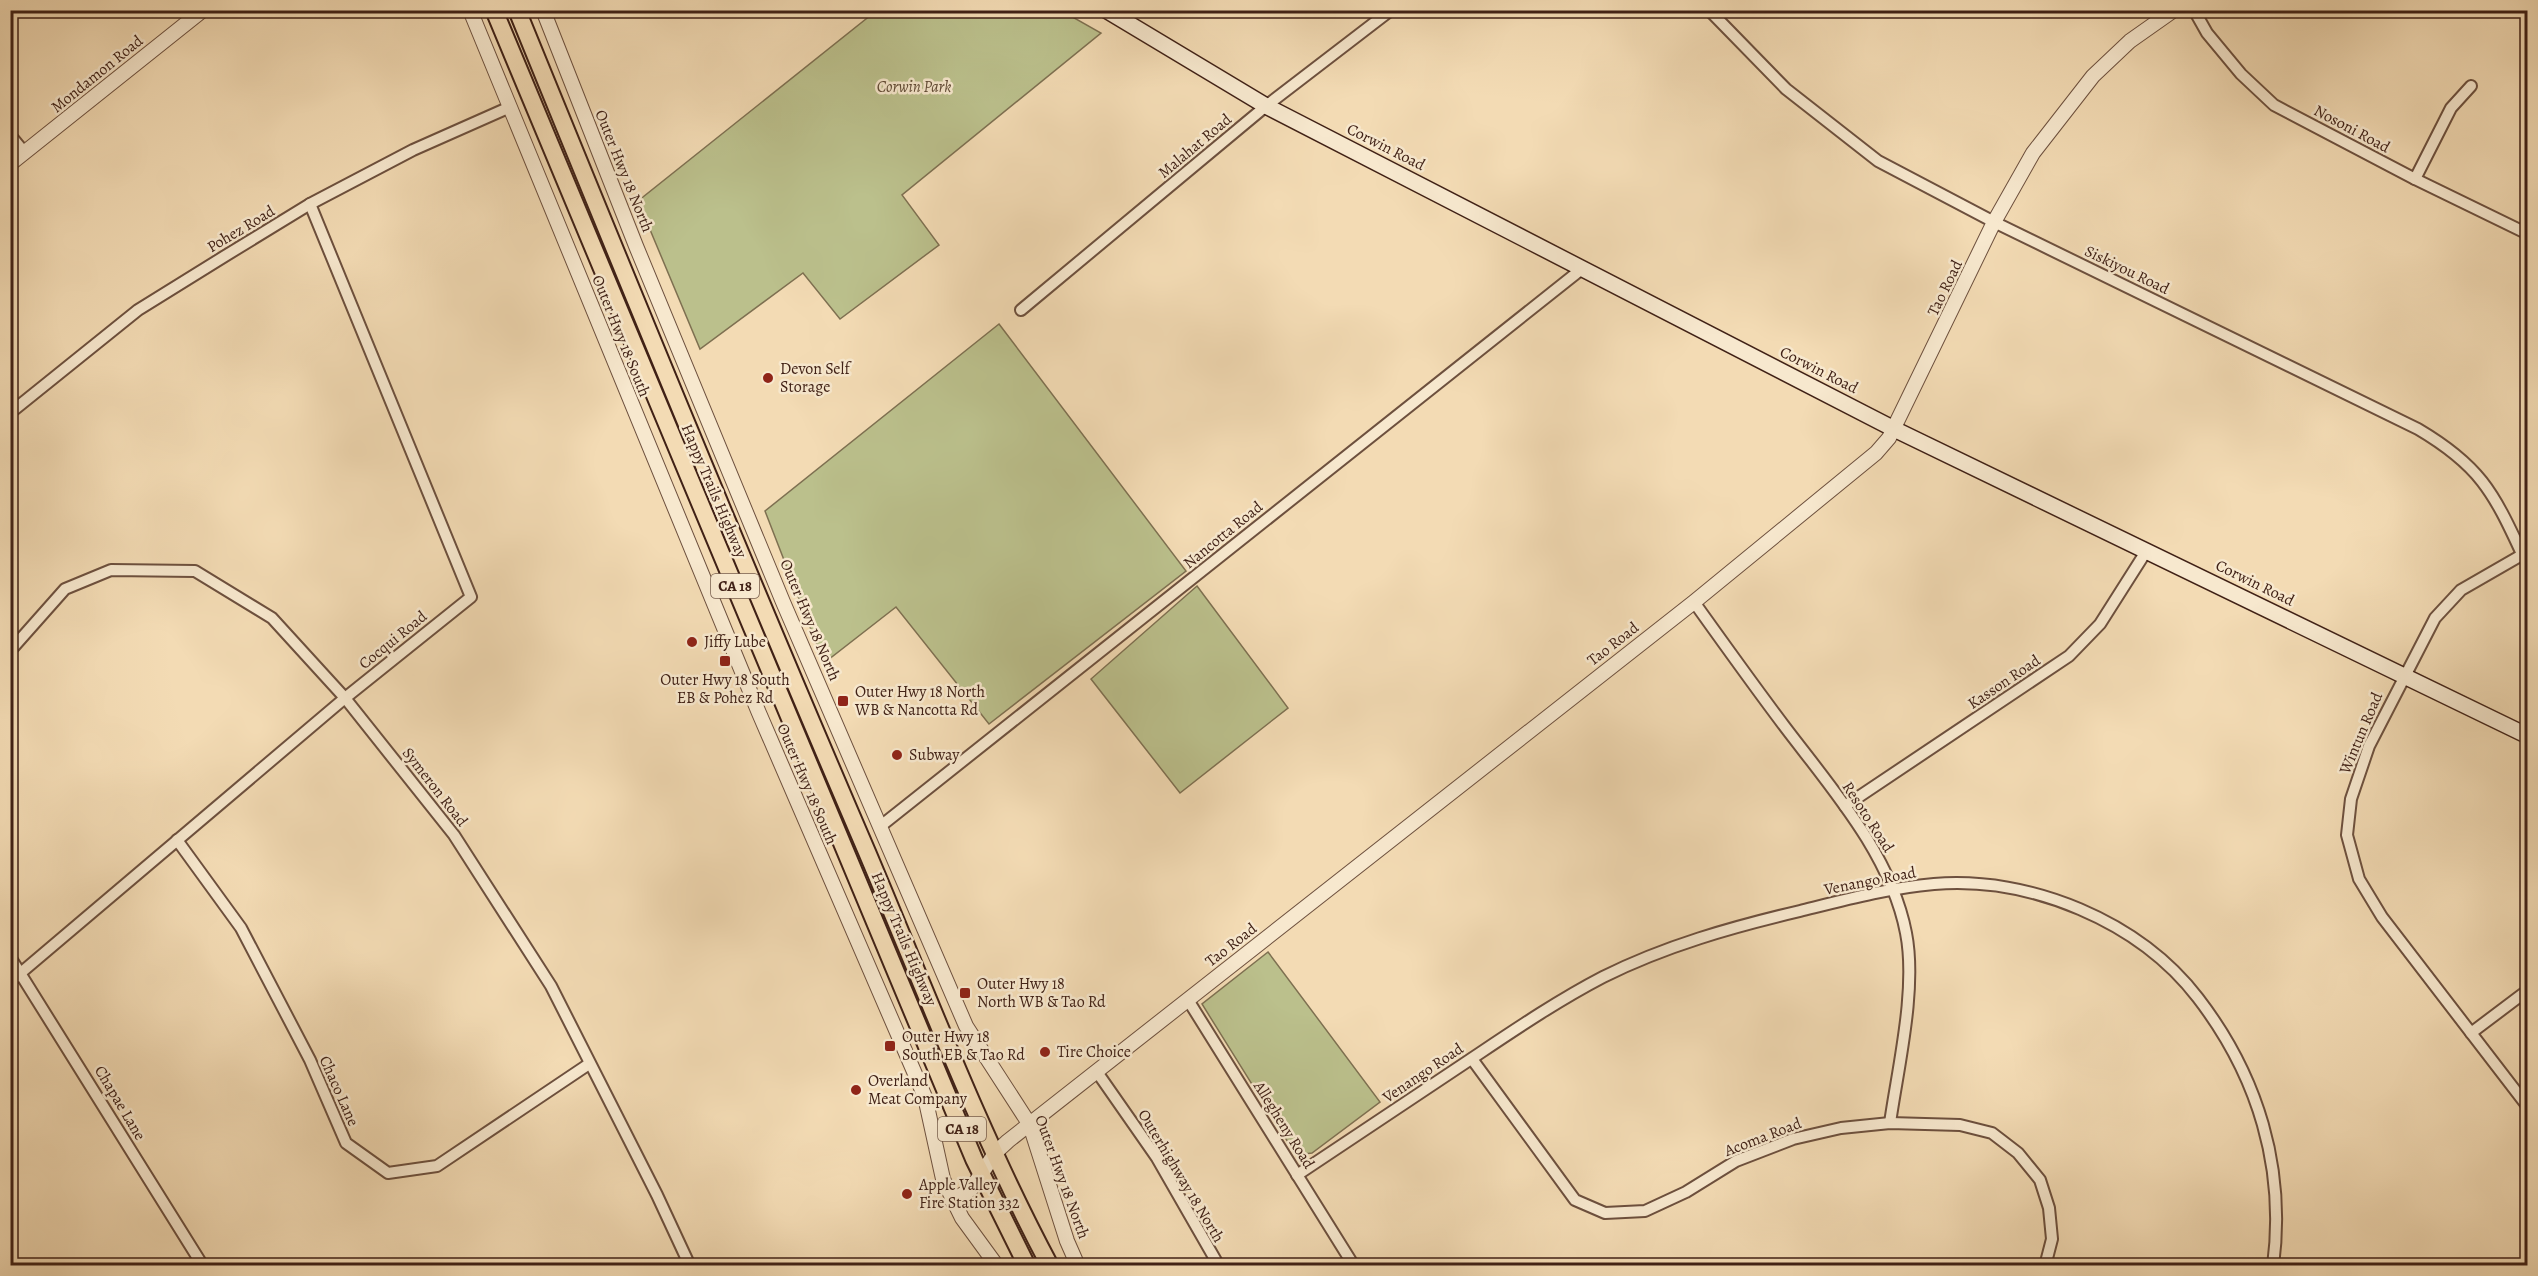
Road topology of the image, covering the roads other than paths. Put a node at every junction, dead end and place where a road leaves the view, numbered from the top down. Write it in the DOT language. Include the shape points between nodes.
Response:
graph roads {
  1 [pos="203,10"];
  2 [pos="470,10"];
  3 [pos="494,10"];
  4 [pos="517,10"];
  5 [pos="543,10"];
  6 [pos="1106,10"];
  7 [pos="1391,10"];
  8 [pos="1709,10"];
  9 [pos="2174,10"];
  10 [pos="2194,10"];
  11 [pos="2470,86"];
  12 [pos="510,106"];
  13 [pos="1266,106"];
  14 [pos="10,135"];
  15 [pos="24,152"];
  16 [pos="10,164"];
  17 [pos="2415,179"];
  18 [pos="310,204"];
  19 [pos="1994,222"];
  20 [pos="2528,234"];
  21 [pos="1583,268"];
  22 [pos="1021,310"];
  23 [pos="10,413"];
  24 [pos="1894,429"];
  25 [pos="2147,550"];
  26 [pos="2525,553"];
  27 [pos="1694,602"];
  28 [pos="10,651"];
  29 [pos="2403,675"];
  30 [pos="345,698"];
  31 [pos="2528,736"];
  32 [pos="1845,806"];
  33 [pos="882,825"];
  34 [pos="177,840"];
  35 [pos="1893,889"];
  36 [pos="10,957"];
  37 [pos="22,973"];
  38 [pos="10,982"];
  39 [pos="2528,990"];
  40 [pos="1188,1000"];
  41 [pos="2471,1033"];
  42 [pos="1472,1059"];
  43 [pos="589,1065"];
  44 [pos="1097,1072"];
  45 [pos="2528,1107"];
  46 [pos="1890,1124"];
  47 [pos="1030,1125"];
  48 [pos="996,1152"];
  49 [pos="981,1174"];
  50 [pos="1298,1175"];
  51 [pos="952,1201"];
  52 [pos="203,1266"];
  53 [pos="690,1266"];
  54 [pos="997,1266"];
  55 [pos="1027,1266"];
  56 [pos="1050,1266"];
  57 [pos="1078,1266"];
  58 [pos="1219,1266"];
  59 [pos="1354,1266"];
  60 [pos="2045,1266"];
  61 [pos="2272,1266"];
  1 -- 15 [label="street, Mondamon Road"];
  2 -- 12 [label="street, Outer Hwy 18 South"];
  3 -- 49 [label="main road, Happy Trails Highway / CA 18"];
  4 -- 48 [label="main road, Happy Trails Highway / CA 18" via="783,657"];
  5 -- 33 [label="street, Outer Hwy 18 North" via="774,581"];
  6 -- 13 [label="main road, Corwin Road"];
  7 -- 13 [label="street, Malahat Road"];
  8 -- 19 [label="street, Siskiyou Road" via="1786,89 1878,161"];
  9 -- 19 [label="street, Tao Road" via="2130,41 2093,76 2033,153"];
  10 -- 17 [label="street, Nosoni Road" via="2207,33 2241,74 2274,105"];
  11 -- 17 [label="street" via="2451,108"];
  12 -- 18 [label="street, Pohez Road" via="413,150"];
  12 -- 51 [label="street, Outer Hwy 18 South" via="759,713 921,1087"];
  13 -- 21 [label="main road, Corwin Road"];
  13 -- 22 [label="street, Malahat Road"];
  14 -- 15 [label="street"];
  15 -- 16 [label="street, Mondamon Road"];
  17 -- 20 [label="street, Nosoni Road"];
  18 -- 23 [label="street, Pohez Road" via="138,310"];
  18 -- 30 [label="street, Cocqui Road" via="471,597"];
  19 -- 24 [label="street, Tao Road"];
  19 -- 26 [label="street, Siskiyou Road" via="2449,447 2487,485"];
  21 -- 24 [label="main road, Corwin Road"];
  21 -- 33 [label="street, Nancotta Road"];
  24 -- 25 [label="main road, Corwin Road"];
  24 -- 27 [label="street, Tao Road" via="1876,453"];
  25 -- 29 [label="main road, Corwin Road"];
  25 -- 32 [label="street, Kasson Road" via="2100,624 2069,656"];
  26 -- 29 [label="street, Wintun Road" via="2461,590 2435,618"];
  27 -- 32 [label="street, Resoto Road"];
  27 -- 40 [label="street, Tao Road"];
  28 -- 30 [label="street, Symeron Road" via="64,589 111,570 195,571 272,618"];
  29 -- 31 [label="main road, Corwin Road"];
  29 -- 41 [label="street, Wintun Road" via="2369,746 2351,798 2347,835 2359,879 2382,917"];
  30 -- 34 [label="street, Cocqui Road"];
  30 -- 43 [label="street, Symeron Road" via="454,835 551,986"];
  32 -- 35 [label="street, Resoto Road"];
  33 -- 47 [label="street, Outer Hwy 18 North" via="966,1026"];
  34 -- 37 [label="street, Cocqui Road"];
  34 -- 43 [label="street, Chaco Lane" via="241,928 310,1060 346,1143 388,1173 437,1166"];
  35 -- 42 [label="street, Venango Road" via="1718,931 1605,976 1541,1012"];
  35 -- 46 [label="street, Resoto Road" via="1907,934 1909,989"];
  35 -- 61 [label="street, Venango Road" via="1937,884 1991,886 2048,896 2095,916 2143,945 2184,979 2217,1022 2244,1070 2262,1115 2273,1162 2277,1205"];
  36 -- 37 [label="street, Chapae Lane"];
  37 -- 38 [label="street, Cocqui Road"];
  37 -- 52 [label="street, Chapae Lane"];
  39 -- 41 [label="street"];
  40 -- 44 [label="street, Tao Road"];
  40 -- 50 [label="street, Allegheny Road"];
  41 -- 45 [label="street, Wintun Road"];
  42 -- 46 [label="street, Acoma Road" via="1575,1200 1605,1214 1645,1210 1686,1192 1736,1161 1793,1138 1841,1128"];
  42 -- 50 [label="street, Venango Road"];
  43 -- 53 [label="street, Symeron Road"];
  44 -- 47 [label="street, Tao Road"];
  44 -- 58 [label="street, Outerhighway 18 North" via="1157,1158"];
  46 -- 60 [label="street, Acoma Road" via="1960,1125 1992,1133 2018,1153 2040,1180 2049,1208 2052,1239"];
  47 -- 48 [label="street, Tao Road"];
  47 -- 57 [label="street, Outer Hwy 18 North"];
  48 -- 49 [label="street, Tao Road"];
  48 -- 56 [label="main road, Happy Trails Highway / CA 18"];
  49 -- 51 [label="street, Tao Road" via="971,1189"];
  49 -- 55 [label="main road, Happy Trails Highway / CA 18"];
  50 -- 59 [label="street, Allegheny Road"];
  51 -- 54 [label="street, Outer Hwy 18 South"];
}
